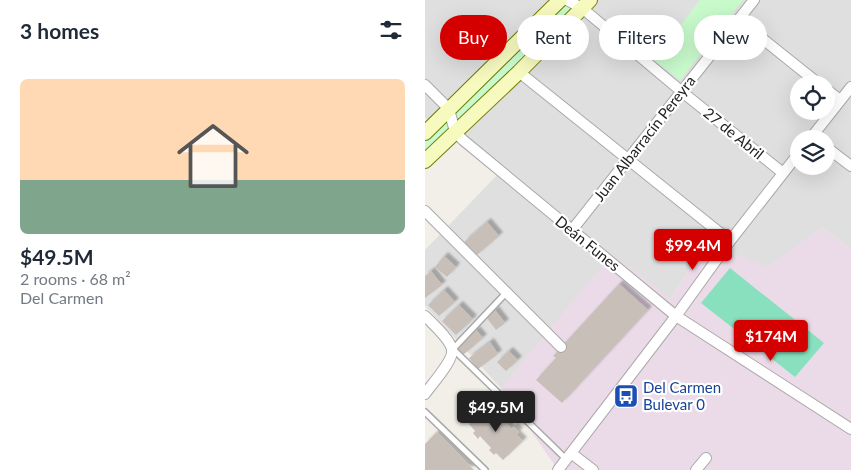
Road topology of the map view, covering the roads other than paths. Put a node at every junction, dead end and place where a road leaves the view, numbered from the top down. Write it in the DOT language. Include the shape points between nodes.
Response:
graph roads {
  1 [pos="560,0"];
  2 [pos="567,0"];
  3 [pos="754,0"];
  4 [pos="586,4"];
  5 [pos="743,15"];
  6 [pos="767,42"];
  7 [pos="706,60"];
  8 [pos="519,72"];
  9 [pos="808,75"];
  10 [pos="425,85"];
  11 [pos="851,87"];
  12 [pos="681,91"];
  13 [pos="835,96"];
  14 [pos="840,100"];
  15 [pos="449,109"];
  16 [pos="819,130"];
  17 [pos="455,132"];
  18 [pos="425,133"];
  19 [pos="835,154"];
  20 [pos="629,159"];
  21 [pos="425,161"];
  22 [pos="790,164"];
  23 [pos="851,166"];
  24 [pos="783,173"];
  25 [pos="425,211"];
  26 [pos="572,230"];
  27 [pos="730,241"];
  28 [pos="507,292"];
  29 [pos="425,316"];
  30 [pos="677,316"];
  31 [pos="561,347"];
  32 [pos="453,349"];
  33 [pos="425,394"];
  34 [pos="425,412"];
  35 [pos="851,429"];
  36 [pos="569,456"];
  37 [pos="706,458"];
  38 [pos="485,470"];
  39 [pos="558,470"];
  40 [pos="593,470"];
  41 [pos="696,470"];
  1 -- 15 [label="main road"];
  2 -- 4 [label="street, 27 de Abril"];
  3 -- 5 [label="street, Juan Albarracín Pereyra"];
  4 -- 8 [label="main road"];
  4 -- 12 [label="street, 27 de Abril"];
  6 -- 9 [label="street"];
  7 -- 12 [label="street, Juan Albarracín Pereyra"];
  8 -- 17 [label="main road"];
  8 -- 20 [label="street"];
  10 -- 15 [label="street"];
  11 -- 14 [label="street"];
  12 -- 20 [label="street, Juan Albarracín Pereyra"];
  12 -- 24 [label="street, 27 de Abril"];
  13 -- 14 [label="street"];
  14 -- 16 [label="street"];
  15 -- 17 [label="street"];
  15 -- 18 [label="main road"];
  17 -- 21 [label="main road"];
  17 -- 26 [label="street, Deán Funes"];
  19 -- 23 [label="street"];
  20 -- 26 [label="street, Juan Albarracín Pereyra"];
  20 -- 27 [label="street"];
  22 -- 24 [label="street"];
  24 -- 27 [label="street"];
  25 -- 28 [label="street"];
  26 -- 30 [label="street, Deán Funes"];
  27 -- 30 [label="street"];
  28 -- 31 [label="street"];
  28 -- 32 [label="lane"];
  29 -- 32 [label="street"];
  30 -- 35 [label="street, Deán Funes"];
  30 -- 36 [label="street"];
  32 -- 33 [label="street" via="452,357"];
  32 -- 36 [label="lane"];
  34 -- 38 [label="lane"];
  36 -- 39 [label="street"];
  36 -- 40 [label="street"];
  37 -- 41 [label="street"];
}
